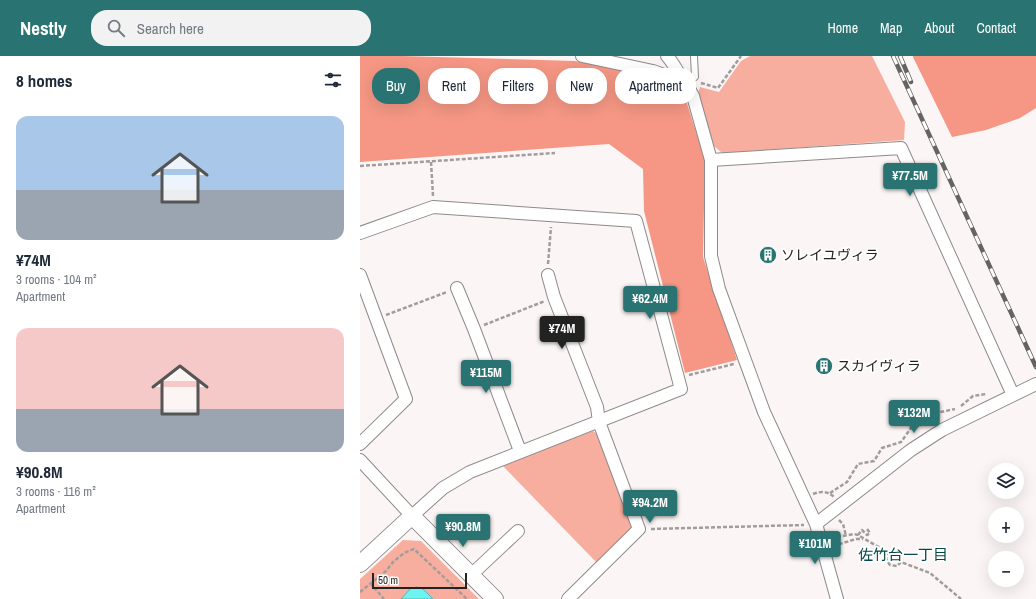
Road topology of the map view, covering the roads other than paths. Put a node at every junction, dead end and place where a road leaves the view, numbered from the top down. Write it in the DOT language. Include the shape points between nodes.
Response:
graph roads {
  1 [pos="582,56"];
  2 [pos="667,56"];
  3 [pos="694,56"];
  4 [pos="639,68"];
  5 [pos="675,68"];
  6 [pos="695,68"];
  7 [pos="695,104"];
  8 [pos="711,160"];
  9 [pos="360,233"];
  10 [pos="360,275"];
  11 [pos="548,275"];
  12 [pos="457,288"];
  13 [pos="1036,384"];
  14 [pos="1013,395"];
  15 [pos="598,422"];
  16 [pos="360,444"];
  17 [pos="520,451"];
  18 [pos="360,460"];
  19 [pos="412,516"];
  20 [pos="811,525"];
  21 [pos="518,531"];
  22 [pos="360,564"];
  23 [pos="471,575"];
  24 [pos="495,599"];
  25 [pos="568,599"];
  26 [pos="837,599"];
  1 -- 4 [label="street"];
  2 -- 5 [label="street"];
  3 -- 6 [label="lane"];
  7 -- 8 [label="street"];
  8 -- 14 [label="street" via="901,148"];
  8 -- 20 [label="street" via="711,256 719,289 764,412"];
  9 -- 15 [label="street" via="433,207 636,221 681,389"];
  10 -- 16 [label="street" via="406,399"];
  11 -- 15 [label="street" via="554,297 597,407"];
  12 -- 17 [label="street"];
  13 -- 14 [label="street"];
  14 -- 20 [label="street" via="942,430 911,450"];
  15 -- 17 [label="street"];
  15 -- 25 [label="street" via="639,529"];
  17 -- 19 [label="street" via="470,472 443,488"];
  18 -- 19 [label="street"];
  19 -- 22 [label="street"];
  19 -- 23 [label="street"];
  20 -- 26 [label="street"];
  21 -- 23 [label="street"];
  23 -- 24 [label="street"];
}
